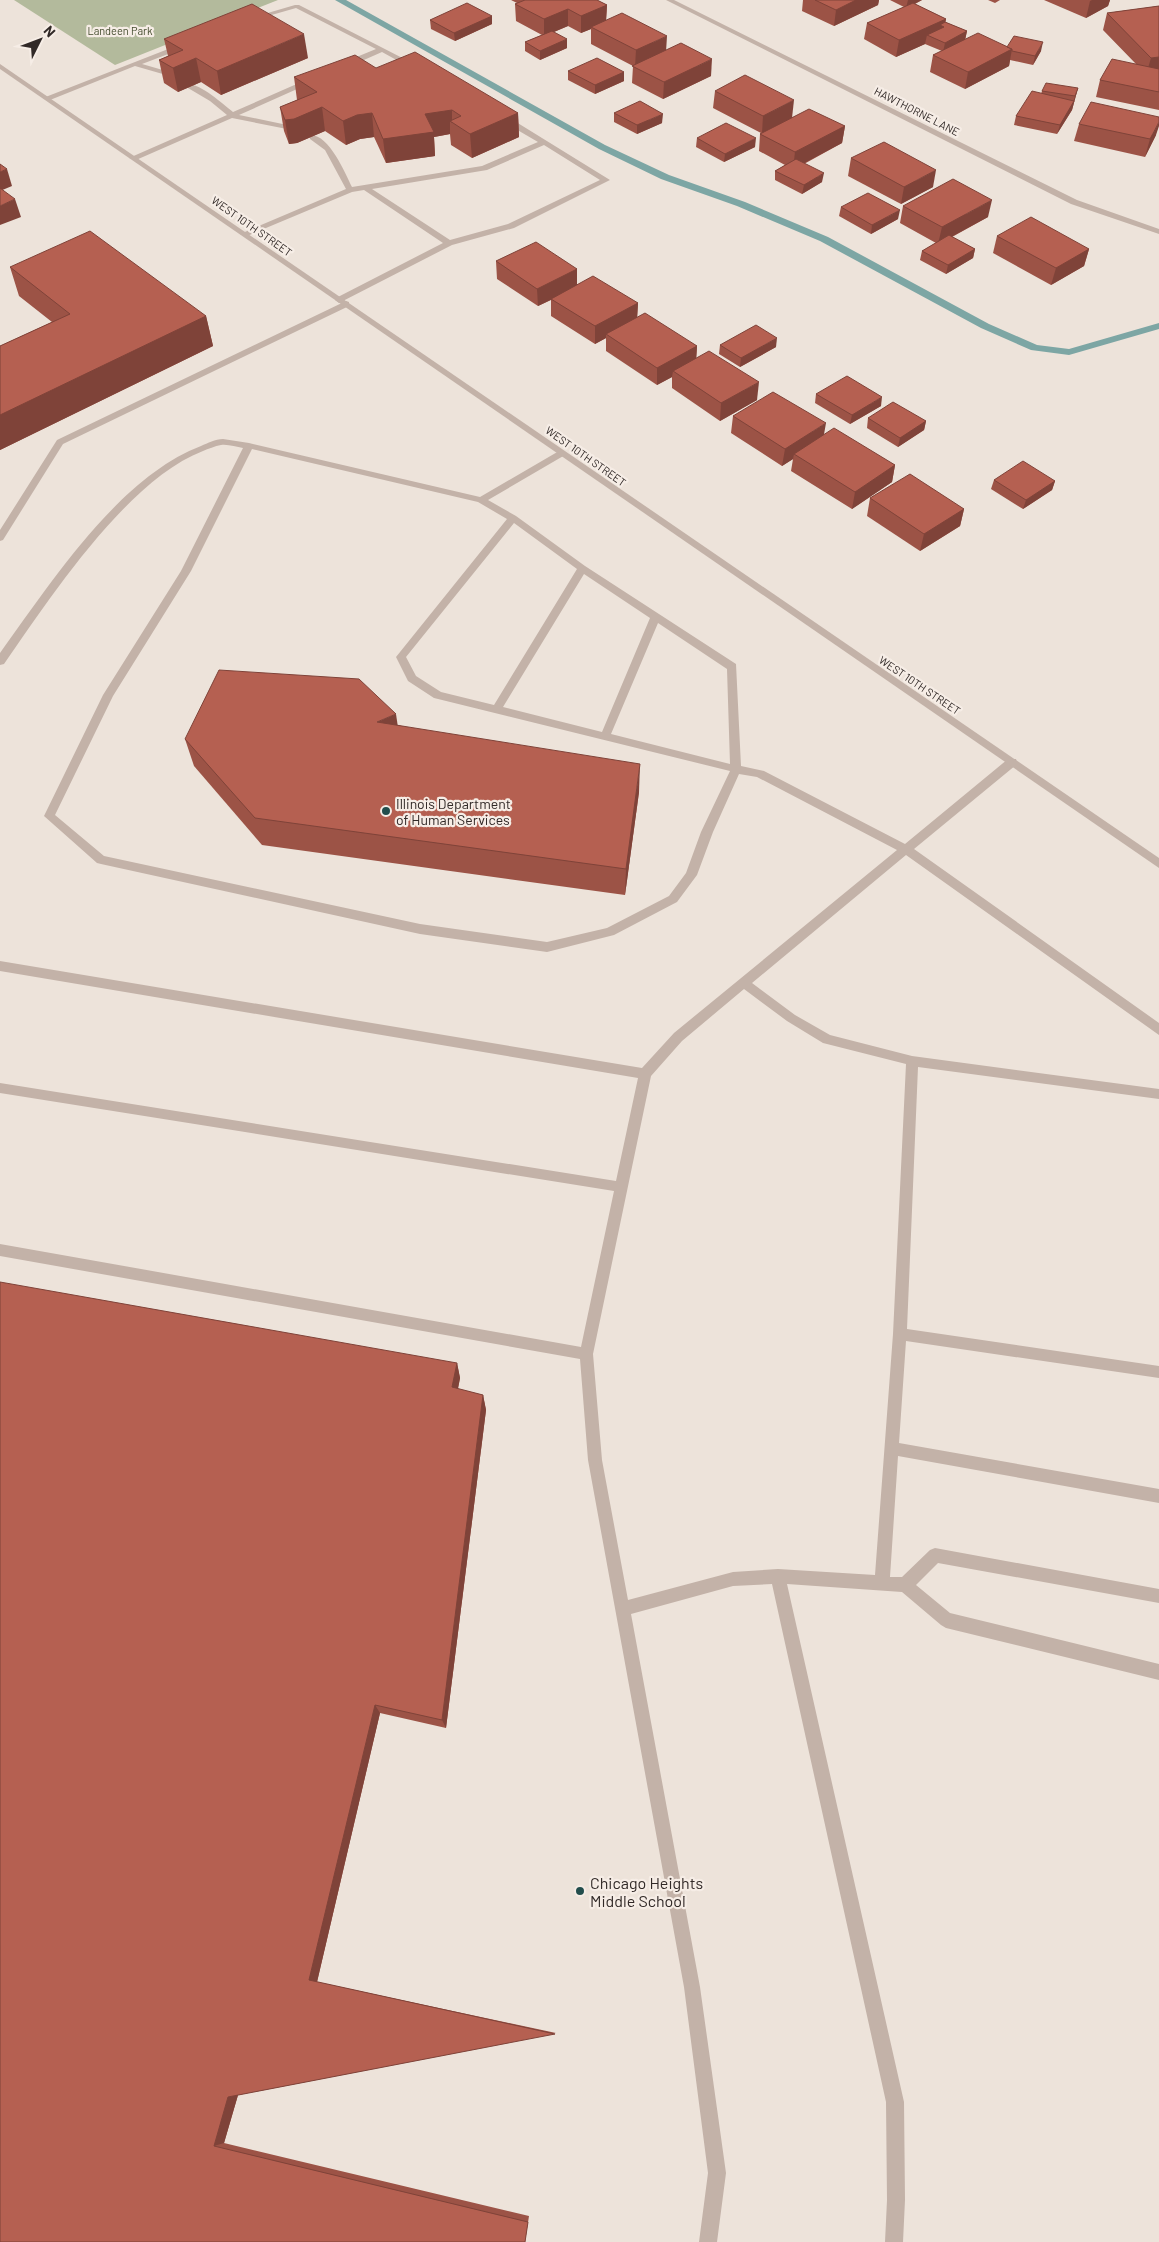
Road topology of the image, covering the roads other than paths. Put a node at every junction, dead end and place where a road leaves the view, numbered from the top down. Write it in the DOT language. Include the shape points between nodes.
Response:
graph roads {
  1 [pos="669,0"];
  2 [pos="244,22"];
  3 [pos="189,43"];
  4 [pos="382,49"];
  5 [pos="134,64"];
  6 [pos="0,66"];
  7 [pos="338,68"];
  8 [pos="421,70"];
  9 [pos="321,76"];
  10 [pos="178,78"];
  11 [pos="191,86"];
  12 [pos="47,98"];
  13 [pos="494,112"];
  14 [pos="233,116"];
  15 [pos="289,128"];
  16 [pos="313,137"];
  17 [pos="544,142"];
  18 [pos="133,158"];
  19 [pos="366,188"];
  20 [pos="350,190"];
  21 [pos="1159,232"];
  22 [pos="244,234"];
  23 [pos="449,244"];
  24 [pos="343,302"];
  25 [pos="249,446"];
  26 [pos="562,453"];
  27 [pos="481,500"];
  28 [pos="512,518"];
  29 [pos="0,538"];
  30 [pos="582,568"];
  31 [pos="656,615"];
  32 [pos="0,661"];
  33 [pos="496,710"];
  34 [pos="605,737"];
  35 [pos="1012,762"];
  36 [pos="736,769"];
  37 [pos="907,850"];
  38 [pos="1159,864"];
  39 [pos="0,966"];
  40 [pos="743,982"];
  41 [pos="1159,1030"];
  42 [pos="912,1061"];
  43 [pos="645,1074"];
  44 [pos="0,1088"];
  45 [pos="1159,1094"];
  46 [pos="621,1187"];
  47 [pos="0,1250"];
  48 [pos="900,1334"];
  49 [pos="586,1354"];
  50 [pos="1159,1372"];
  51 [pos="891,1448"];
  52 [pos="1159,1496"];
  53 [pos="778,1576"];
  54 [pos="882,1583"];
  55 [pos="905,1584"];
  56 [pos="1159,1596"];
  57 [pos="622,1609"];
  58 [pos="1159,1672"];
  59 [pos="708,2242"];
  60 [pos="894,2242"];
  1 -- 21 [label="street, HAWTHORNE LANE" via="1074,202"];
  2 -- 4 [label="street" via="297,6"];
  3 -- 5 [label="street"];
  4 -- 7 [label="street"];
  4 -- 8 [label="street"];
  5 -- 10 [label="street"];
  5 -- 12 [label="street"];
  6 -- 12 [label="street, WEST 10TH STREET"];
  9 -- 14 [label="street"];
  11 -- 14 [label="street"];
  12 -- 18 [label="street, WEST 10TH STREET"];
  13 -- 17 [label="street"];
  14 -- 15 [label="street"];
  14 -- 18 [label="street"];
  16 -- 20 [label="street" via="328,149"];
  17 -- 19 [label="street" via="484,168"];
  17 -- 23 [label="street" via="606,180 512,226"];
  18 -- 22 [label="street, WEST 10TH STREET"];
  19 -- 20 [label="street"];
  19 -- 23 [label="street"];
  20 -- 22 [label="street"];
  22 -- 24 [label="street, WEST 10TH STREET"];
  23 -- 24 [label="street"];
  24 -- 26 [label="street, WEST 10TH STREET"];
  24 -- 29 [label="street" via="60,442"];
  25 -- 27 [label="street"];
  25 -- 32 [label="street" via="220,442 179,458 133,494 64,573"];
  25 -- 36 [label="street" via="186,571 108,695 48,816 101,860 420,930 547,946 610,932 673,899 691,875"];
  26 -- 27 [label="street"];
  26 -- 35 [label="street, WEST 10TH STREET"];
  27 -- 28 [label="street"];
  28 -- 30 [label="street"];
  28 -- 33 [label="street" via="400,657 412,678 438,695"];
  30 -- 31 [label="street"];
  30 -- 33 [label="street"];
  31 -- 34 [label="street"];
  31 -- 36 [label="street" via="732,667"];
  33 -- 34 [label="street"];
  34 -- 36 [label="street"];
  35 -- 37 [label="street"];
  35 -- 38 [label="street, WEST 10TH STREET"];
  36 -- 37 [label="street" via="760,774"];
  37 -- 40 [label="street"];
  37 -- 41 [label="street"];
  39 -- 43 [label="street"];
  40 -- 42 [label="street" via="791,1018 828,1039"];
  40 -- 43 [label="street" via="678,1036"];
  42 -- 45 [label="street"];
  42 -- 48 [label="street"];
  43 -- 46 [label="street"];
  44 -- 46 [label="street"];
  46 -- 49 [label="street"];
  47 -- 49 [label="street"];
  48 -- 50 [label="street"];
  48 -- 51 [label="street"];
  49 -- 57 [label="street" via="595,1460"];
  51 -- 52 [label="street"];
  51 -- 54 [label="street"];
  53 -- 54 [label="street"];
  53 -- 57 [label="street" via="733,1579"];
  53 -- 60 [label="street" via="895,2102"];
  54 -- 55 [label="street"];
  55 -- 56 [label="street" via="935,1555"];
  55 -- 58 [label="street" via="946,1620"];
  57 -- 59 [label="street" via="692,1987 717,2173"];
}
